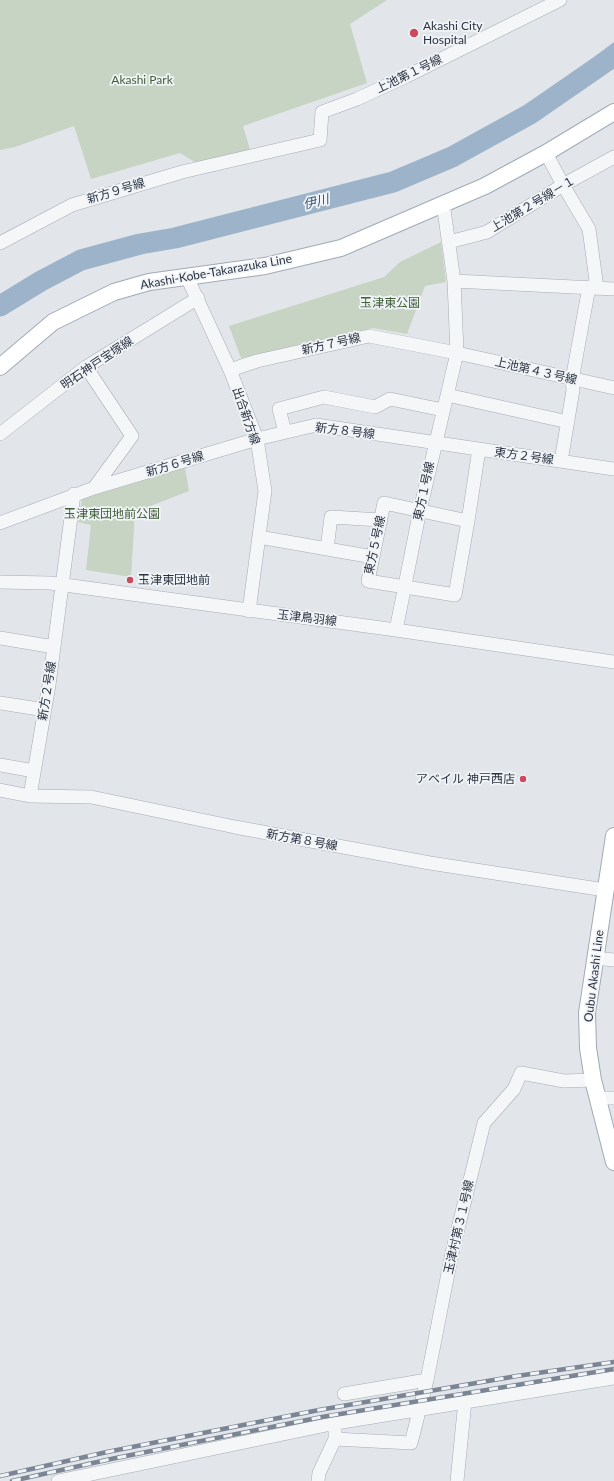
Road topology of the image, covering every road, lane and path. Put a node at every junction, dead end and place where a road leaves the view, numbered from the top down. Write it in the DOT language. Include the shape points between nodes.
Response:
graph roads {
  1 [pos="560,0"];
  2 [pos="322,112"];
  3 [pos="614,112"];
  4 [pos="546,153"];
  5 [pos="614,157"];
  6 [pos="563,185"];
  7 [pos="443,203"];
  8 [pos="449,242"];
  9 [pos="0,243"];
  10 [pos="187,277"];
  11 [pos="454,281"];
  12 [pos="593,288"];
  13 [pos="614,289"];
  14 [pos="198,298"];
  15 [pos="457,353"];
  16 [pos="0,367"];
  17 [pos="86,367"];
  18 [pos="230,370"];
  19 [pos="572,380"];
  20 [pos="614,388"];
  21 [pos="447,395"];
  22 [pos="443,410"];
  23 [pos="568,422"];
  24 [pos="285,432"];
  25 [pos="0,434"];
  26 [pos="257,439"];
  27 [pos="435,443"];
  28 [pos="479,449"];
  29 [pos="561,461"];
  30 [pos="614,469"];
  31 [pos="94,488"];
  32 [pos="74,494"];
  33 [pos="420,510"];
  34 [pos="381,520"];
  35 [pos="468,521"];
  36 [pos="0,523"];
  37 [pos="259,537"];
  38 [pos="327,549"];
  39 [pos="373,557"];
  40 [pos="0,582"];
  41 [pos="62,584"];
  42 [pos="405,588"];
  43 [pos="249,611"];
  44 [pos="396,630"];
  45 [pos="0,638"];
  46 [pos="54,647"];
  47 [pos="614,662"];
  48 [pos="0,703"];
  49 [pos="44,710"];
  50 [pos="0,765"];
  51 [pos="34,771"];
  52 [pos="0,790"];
  53 [pos="30,796"];
  54 [pos="614,836"];
  55 [pos="609,884"];
  56 [pos="595,958"];
  57 [pos="614,960"];
  58 [pos="593,1080"];
  59 [pos="597,1098"];
  60 [pos="614,1098"];
  61 [pos="614,1162"];
  62 [pos="614,1378"];
  63 [pos="427,1380"];
  64 [pos="344,1394"];
  65 [pos="465,1401"];
  66 [pos="419,1408"];
  67 [pos="336,1423"];
  68 [pos="335,1439"];
  69 [pos="58,1481"];
  70 [pos="318,1481"];
  71 [pos="457,1481"];
  1 -- 2 [label="street, 上池第１号線" via="407,76"];
  2 -- 9 [label="street, 新方９号線" via="320,140 182,172 72,205"];
  3 -- 4 [label="main road, Akashi-Kobe-Takarazuka Line"];
  4 -- 6 [label="street"];
  4 -- 7 [label="main road, Akashi-Kobe-Takarazuka Line" via="485,186"];
  5 -- 6 [label="street, 上池第２号線－１"];
  6 -- 8 [label="street, 上池第２号線－１" via="487,232"];
  6 -- 12 [label="street" via="590,229"];
  7 -- 8 [label="street, 東方１号線"];
  7 -- 10 [label="main road, Akashi-Kobe-Takarazuka Line" via="341,248 265,266"];
  8 -- 11 [label="street, 東方１号線"];
  10 -- 14 [label="street, 出合新方線"];
  10 -- 16 [label="main road, Akashi-Kobe-Takarazuka Line" via="149,282 114,292 53,322"];
  11 -- 12 [label="street"];
  11 -- 15 [label="street, 東方１号線"];
  12 -- 13 [label="street"];
  12 -- 19 [label="street"];
  14 -- 17 [label="street, 明石神戸宝塚線"];
  14 -- 18 [label="street, 出合新方線"];
  15 -- 18 [label="street, 新方７号線" via="370,336 257,361"];
  15 -- 19 [label="street, 上池第４３号線"];
  15 -- 21 [label="street, 東方１号線"];
  17 -- 25 [label="street, 明石神戸宝塚線"];
  17 -- 31 [label="street" via="132,436"];
  18 -- 26 [label="street, 出合新方線"];
  19 -- 20 [label="street, 上池第４３号線"];
  19 -- 23 [label="street"];
  21 -- 22 [label="street, 東方１号線"];
  21 -- 23 [label="street"];
  22 -- 24 [label="street" via="390,399 375,407 324,397 279,409"];
  22 -- 27 [label="street, 東方１号線"];
  23 -- 29 [label="street"];
  24 -- 26 [label="street, 新方８号線"];
  24 -- 27 [label="street, 新方８号線" via="316,425"];
  26 -- 31 [label="street, 新方６号線"];
  26 -- 37 [label="street, 出合新方線" via="265,491"];
  27 -- 28 [label="street, 東方２号線"];
  27 -- 33 [label="street, 東方１号線"];
  28 -- 29 [label="street, 東方２号線"];
  28 -- 35 [label="street, 東方５号線"];
  29 -- 30 [label="street, 東方２号線"];
  31 -- 32 [label="street, 新方６号線"];
  32 -- 36 [label="street, 新方６号線"];
  32 -- 41 [label="street, 新方２号線"];
  33 -- 34 [label="street, 東方５号線" via="384,503"];
  33 -- 35 [label="street, 東方５号線"];
  33 -- 42 [label="street, 東方１号線"];
  34 -- 38 [label="street" via="331,517"];
  34 -- 39 [label="street, 東方５号線"];
  35 -- 42 [label="street, 東方５号線" via="455,595"];
  37 -- 38 [label="street"];
  37 -- 43 [label="street, 出合新方線"];
  38 -- 39 [label="street"];
  39 -- 42 [label="street, 東方５号線" via="368,581"];
  40 -- 41 [label="street, 玉津鳥羽線"];
  41 -- 43 [label="street, 玉津鳥羽線"];
  41 -- 46 [label="street, 新方２号線"];
  42 -- 44 [label="street, 東方１号線"];
  43 -- 44 [label="street, 玉津鳥羽線"];
  44 -- 47 [label="street, 玉津鳥羽線"];
  45 -- 46 [label="street"];
  46 -- 49 [label="street, 新方２号線"];
  48 -- 49 [label="street"];
  49 -- 51 [label="street, 新方２号線"];
  50 -- 51 [label="street"];
  51 -- 53 [label="street, 新方２号線"];
  52 -- 53 [label="street, 新方第８号線"];
  53 -- 55 [label="street, 新方第８号線" via="91,797 422,862"];
  54 -- 55 [label="main road, Oubu Akashi Line"];
  55 -- 56 [label="main road, Oubu Akashi Line"];
  56 -- 57 [label="street"];
  56 -- 58 [label="main road, Oubu Akashi Line" via="587,1013 588,1048"];
  58 -- 59 [label="main road, Oubu Akashi Line"];
  58 -- 63 [label="street, 玉津村第３１号線" via="564,1081 522,1073 514,1089 484,1123 452,1253"];
  59 -- 60 [label="street"];
  59 -- 61 [label="main road, Oubu Akashi Line"];
  62 -- 65 [label="street"];
  63 -- 64 [label="street"];
  63 -- 66 [label="street"];
  65 -- 66 [label="street"];
  65 -- 71 [label="street"];
  66 -- 67 [label="street"];
  66 -- 68 [label="street" via="411,1443"];
  67 -- 68 [label="street"];
  67 -- 69 [label="street"];
  68 -- 70 [label="street" via="319,1473"];
}
